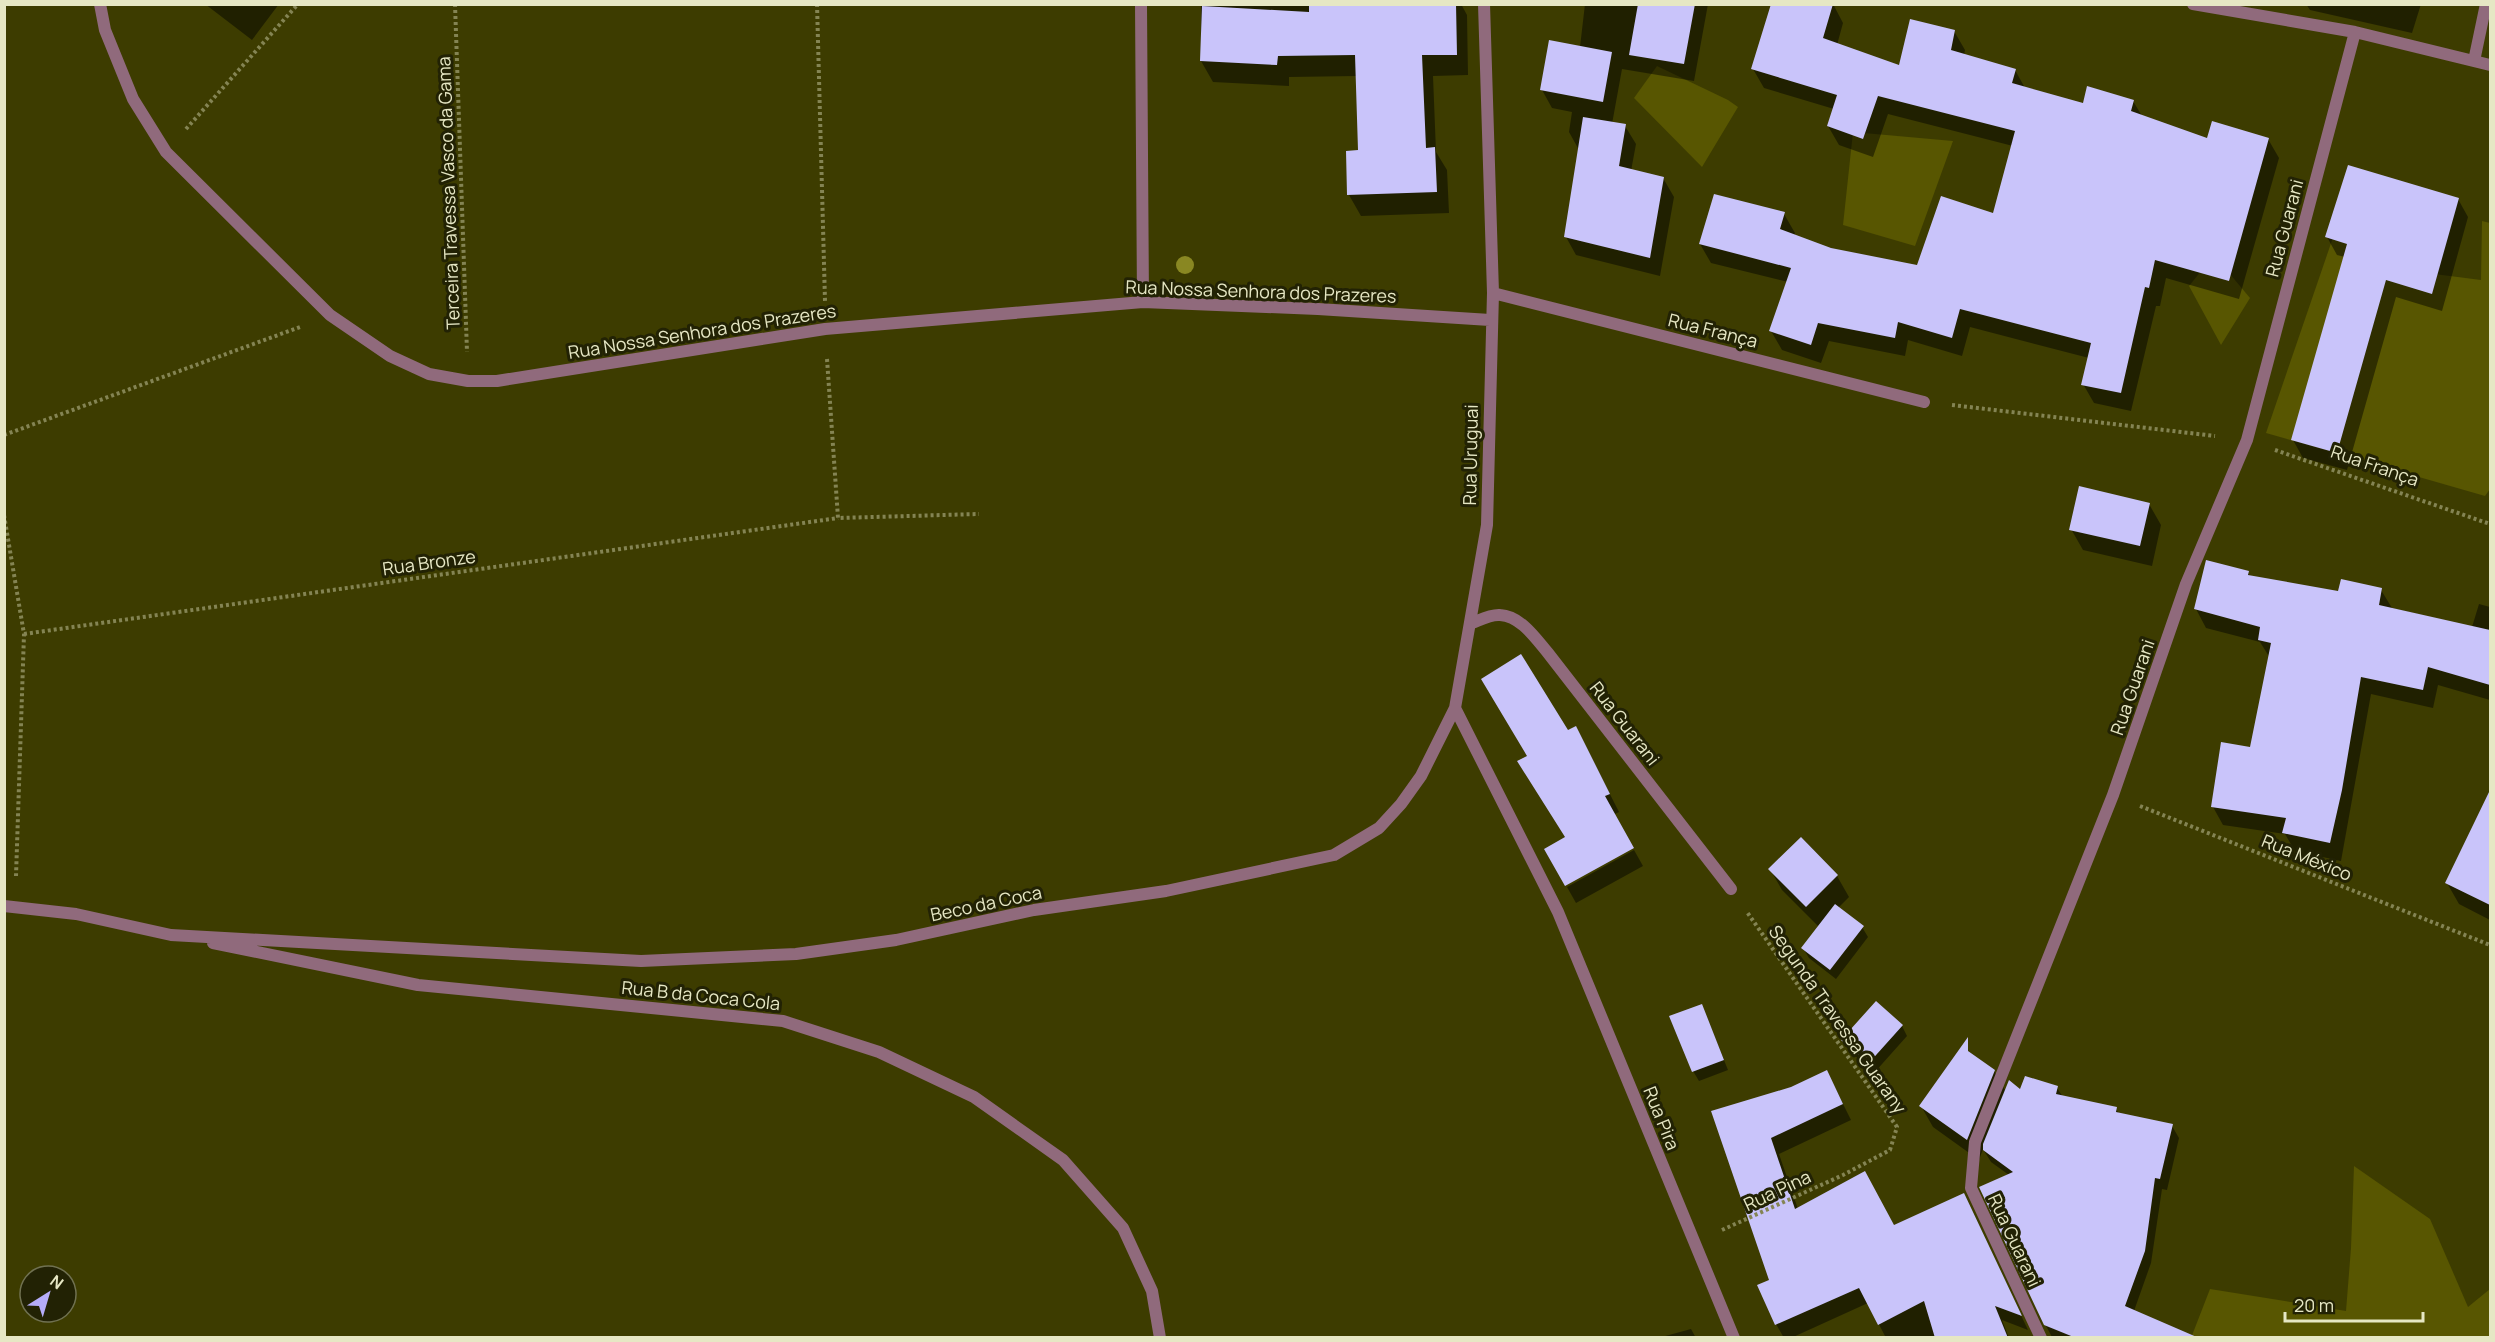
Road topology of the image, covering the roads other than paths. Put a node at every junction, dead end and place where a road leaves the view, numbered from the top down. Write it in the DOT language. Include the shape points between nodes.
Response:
graph roads {
  1 [pos="100,4"];
  2 [pos="1141,4"];
  3 [pos="1484,4"];
  4 [pos="2193,4"];
  5 [pos="2486,4"];
  6 [pos="2355,32"];
  7 [pos="2474,61"];
  8 [pos="2490,65"];
  9 [pos="1492,293"];
  10 [pos="1143,302"];
  11 [pos="1490,320"];
  12 [pos="1924,402"];
  13 [pos="1472,623"];
  14 [pos="1455,708"];
  15 [pos="1334,855"];
  16 [pos="1731,889"];
  17 [pos="10,907"];
  18 [pos="171,935"];
  19 [pos="641,961"];
  20 [pos="1160,1338"];
  21 [pos="1734,1338"];
  22 [pos="2041,1338"];
  1 -- 10 [label="street, Rua Nossa Senhora dos Prazeres" via="105,30 133,99 166,152 330,315 390,356 429,374 497,381 825,329"];
  2 -- 10 [label="street"];
  3 -- 9 [label="street, Rua Uruguai"];
  4 -- 6 [label="street"];
  5 -- 7 [label="street"];
  6 -- 7 [label="street"];
  6 -- 22 [label="street, Rua Guarani" via="2247,440 2186,584 2113,795 1975,1142 1971,1188"];
  7 -- 8 [label="street"];
  9 -- 11 [label="street, Rua Uruguai"];
  9 -- 12 [label="street, Rua França"];
  10 -- 11 [label="street, Rua Nossa Senhora dos Prazeres"];
  11 -- 13 [label="street, Rua Uruguai" via="1487,525"];
  13 -- 14 [label="street, Rua Uruguai"];
  13 -- 16 [label="street, Rua Guarani" via="1499,615 1516,620 1527,629"];
  14 -- 15 [label="street, Rua Uruguai" via="1421,776 1401,804 1379,828"];
  14 -- 21 [label="street, Rua Pira" via="1558,912"];
  15 -- 19 [label="street, Beco da Coca" via="1166,891 1034,910 896,940 796,954"];
  17 -- 18 [label="street, Rua B da Coca Cola" via="76,914"];
  18 -- 19 [label="street, Rua B da Coca Cola"];
  18 -- 20 [label="street, Rua B da Coca Cola" via="418,985 783,1021 879,1052 974,1097 1063,1160 1124,1228 1152,1291"];
}
